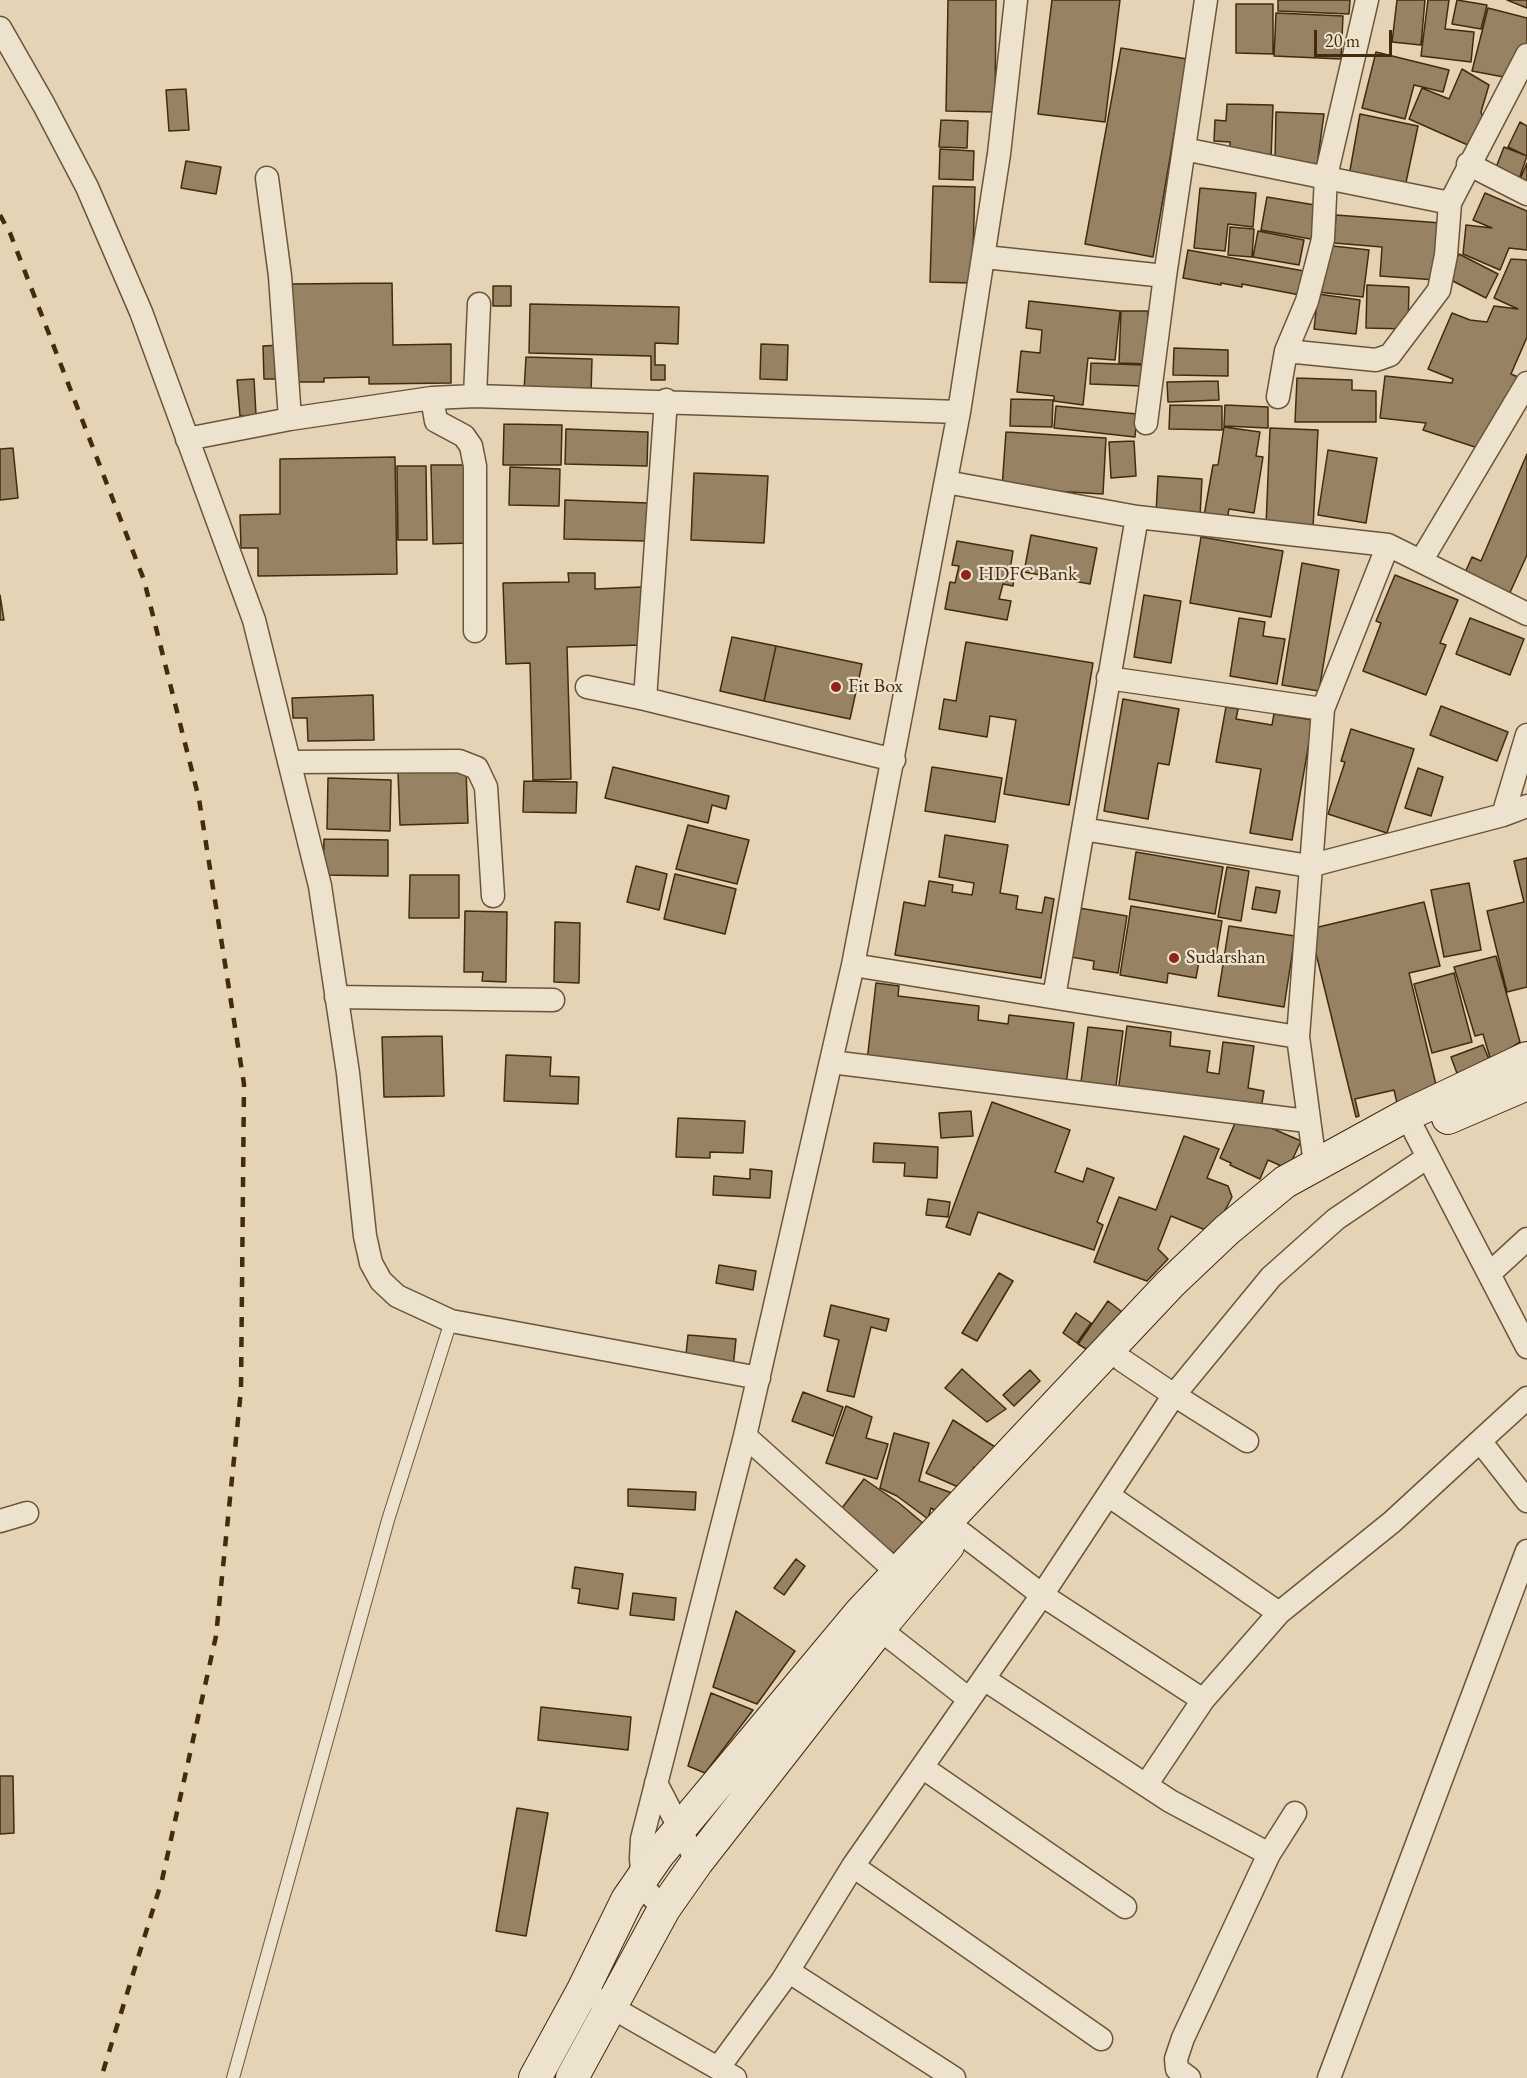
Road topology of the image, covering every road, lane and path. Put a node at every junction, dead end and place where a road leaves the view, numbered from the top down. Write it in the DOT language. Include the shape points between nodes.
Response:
graph roads {
  1 [pos="1016,0"];
  2 [pos="1206,0"];
  3 [pos="1367,0"];
  4 [pos="0,28"];
  5 [pos="1527,54"];
  6 [pos="1184,149"];
  7 [pos="1468,164"];
  8 [pos="1326,176"];
  9 [pos="267,178"];
  10 [pos="1527,194"];
  11 [pos="1450,203"];
  12 [pos="984,256"];
  13 [pos="1165,276"];
  14 [pos="479,304"];
  15 [pos="1286,351"];
  16 [pos="1527,383"];
  17 [pos="475,396"];
  18 [pos="1278,397"];
  19 [pos="432,398"];
  20 [pos="666,400"];
  21 [pos="959,412"];
  22 [pos="290,419"];
  23 [pos="1146,423"];
  24 [pos="188,439"];
  25 [pos="946,482"];
  26 [pos="1137,517"];
  27 [pos="1388,545"];
  28 [pos="1421,561"];
  29 [pos="1527,614"];
  30 [pos="475,631"];
  31 [pos="1108,678"];
  32 [pos="587,687"];
  33 [pos="645,699"];
  34 [pos="1323,709"];
  35 [pos="1527,735"];
  36 [pos="894,760"];
  37 [pos="289,762"];
  38 [pos="1527,806"];
  39 [pos="1503,815"];
  40 [pos="1083,829"];
  41 [pos="1309,866"];
  42 [pos="493,896"];
  43 [pos="853,965"];
  44 [pos="336,997"];
  45 [pos="1054,997"];
  46 [pos="553,1000"];
  47 [pos="1298,1037"];
  48 [pos="831,1062"];
  49 [pos="1519,1081"];
  50 [pos="1307,1121"];
  51 [pos="1421,1145"];
  52 [pos="1315,1164"];
  53 [pos="1527,1239"];
  54 [pos="1489,1274"];
  55 [pos="451,1321"];
  56 [pos="1527,1347"];
  57 [pos="1122,1360"];
  58 [pos="759,1378"];
  59 [pos="1174,1395"];
  60 [pos="1527,1398"];
  61 [pos="745,1436"];
  62 [pos="1247,1441"];
  63 [pos="1480,1441"];
  64 [pos="1108,1495"];
  65 [pos="1527,1501"];
  66 [pos="27,1513"];
  67 [pos="0,1521"];
  68 [pos="960,1532"];
  69 [pos="1527,1551"];
  70 [pos="897,1572"];
  71 [pos="1042,1595"];
  72 [pos="1280,1612"];
  73 [pos="870,1621"];
  74 [pos="984,1679"];
  75 [pos="969,1699"];
  76 [pos="1203,1700"];
  77 [pos="922,1767"];
  78 [pos="656,1783"];
  79 [pos="1146,1785"];
  80 [pos="1295,1813"];
  81 [pos="680,1829"];
  82 [pos="1269,1854"];
  83 [pos="697,1862"];
  84 [pos="853,1866"];
  85 [pos="642,1877"];
  86 [pos="1125,1907"];
  87 [pos="664,1909"];
  88 [pos="788,1971"];
  89 [pos="582,1992"];
  90 [pos="612,2006"];
  91 [pos="1101,2039"];
  92 [pos="727,2072"];
  93 [pos="233,2078"];
  94 [pos="535,2078"];
  95 [pos="572,2078"];
  96 [pos="954,2078"];
  97 [pos="1189,2078"];
  98 [pos="1329,2078"];
  1 -- 12 [label="street"];
  2 -- 6 [label="street"];
  3 -- 8 [label="street"];
  4 -- 24 [label="street" via="87,187 141,312"];
  5 -- 7 [label="street"];
  6 -- 8 [label="street"];
  6 -- 13 [label="street"];
  7 -- 10 [label="street"];
  7 -- 11 [label="street"];
  8 -- 11 [label="street"];
  8 -- 15 [label="street" via="1323,239 1307,301"];
  9 -- 22 [label="street" via="280,276"];
  11 -- 15 [label="street" via="1439,291 1390,355 1376,360"];
  12 -- 13 [label="street"];
  12 -- 21 [label="street"];
  13 -- 23 [label="street"];
  14 -- 17 [label="street"];
  15 -- 18 [label="street"];
  16 -- 28 [label="street"];
  17 -- 19 [label="street"];
  17 -- 20 [label="street"];
  19 -- 22 [label="street"];
  19 -- 30 [label="street" via="436,421 464,436 471,446 475,466"];
  20 -- 21 [label="street"];
  20 -- 33 [label="street"];
  21 -- 25 [label="street"];
  22 -- 24 [label="street"];
  24 -- 37 [label="street" via="254,620"];
  25 -- 26 [label="street"];
  25 -- 36 [label="street"];
  26 -- 27 [label="street"];
  26 -- 31 [label="street"];
  27 -- 28 [label="street"];
  27 -- 34 [label="street"];
  28 -- 29 [label="street"];
  31 -- 34 [label="street"];
  31 -- 40 [label="street"];
  32 -- 33 [label="street"];
  33 -- 36 [label="street"];
  34 -- 41 [label="street"];
  35 -- 39 [label="street"];
  36 -- 43 [label="street"];
  37 -- 42 [label="street" via="459,762 477,768 486,787"];
  37 -- 44 [label="street" via="320,886"];
  38 -- 39 [label="street"];
  39 -- 41 [label="street"];
  40 -- 41 [label="street"];
  40 -- 45 [label="street"];
  41 -- 47 [label="street"];
  43 -- 45 [label="street"];
  43 -- 48 [label="street"];
  44 -- 46 [label="street"];
  44 -- 55 [label="street" via="371,1263 381,1281 397,1296"];
  45 -- 47 [label="street"];
  47 -- 50 [label="street"];
  48 -- 50 [label="street"];
  48 -- 58 [label="street"];
  49 -- 51 [label="main road"];
  49 -- 52 [label="main road" via="1405,1116"];
  50 -- 52 [label="street"];
  51 -- 54 [label="street"];
  51 -- 57 [label="main road" via="1297,1198 1239,1243"];
  51 -- 59 [label="street" via="1271,1277"];
  52 -- 70 [label="main road" via="1285,1182 1227,1230 1170,1284"];
  53 -- 54 [label="street"];
  54 -- 56 [label="street"];
  55 -- 58 [label="street"];
  55 -- 93 [label="lane" via="388,1520"];
  57 -- 59 [label="street"];
  57 -- 68 [label="main road"];
  58 -- 61 [label="street"];
  59 -- 62 [label="street"];
  59 -- 64 [label="street"];
  60 -- 63 [label="street"];
  61 -- 70 [label="street"];
  61 -- 78 [label="street"];
  63 -- 65 [label="street"];
  63 -- 72 [label="street" via="1392,1522"];
  64 -- 71 [label="street"];
  64 -- 72 [label="street"];
  66 -- 67 [label="street"];
  68 -- 71 [label="street"];
  68 -- 73 [label="main road"];
  69 -- 98 [label="street"];
  70 -- 73 [label="main road"];
  71 -- 74 [label="street"];
  71 -- 76 [label="street"];
  72 -- 76 [label="street"];
  73 -- 75 [label="street"];
  73 -- 81 [label="main road"];
  73 -- 83 [label="main road"];
  74 -- 75 [label="street"];
  74 -- 79 [label="street"];
  75 -- 77 [label="street"];
  76 -- 79 [label="street"];
  77 -- 84 [label="street"];
  77 -- 86 [label="street"];
  78 -- 81 [label="street"];
  78 -- 85 [label="street" via="642,1839"];
  79 -- 82 [label="street"];
  80 -- 82 [label="street"];
  81 -- 83 [label="street"];
  81 -- 85 [label="main road"];
  82 -- 97 [label="street" via="1183,2038 1177,2069"];
  83 -- 87 [label="main road"];
  84 -- 88 [label="street"];
  84 -- 91 [label="street"];
  85 -- 87 [label="street" via="646,1892"];
  85 -- 89 [label="main road"];
  87 -- 90 [label="main road"];
  88 -- 92 [label="street"];
  88 -- 96 [label="street"];
  89 -- 90 [label="street"];
  89 -- 94 [label="main road"];
  90 -- 92 [label="street"];
  90 -- 95 [label="main road"];
}
